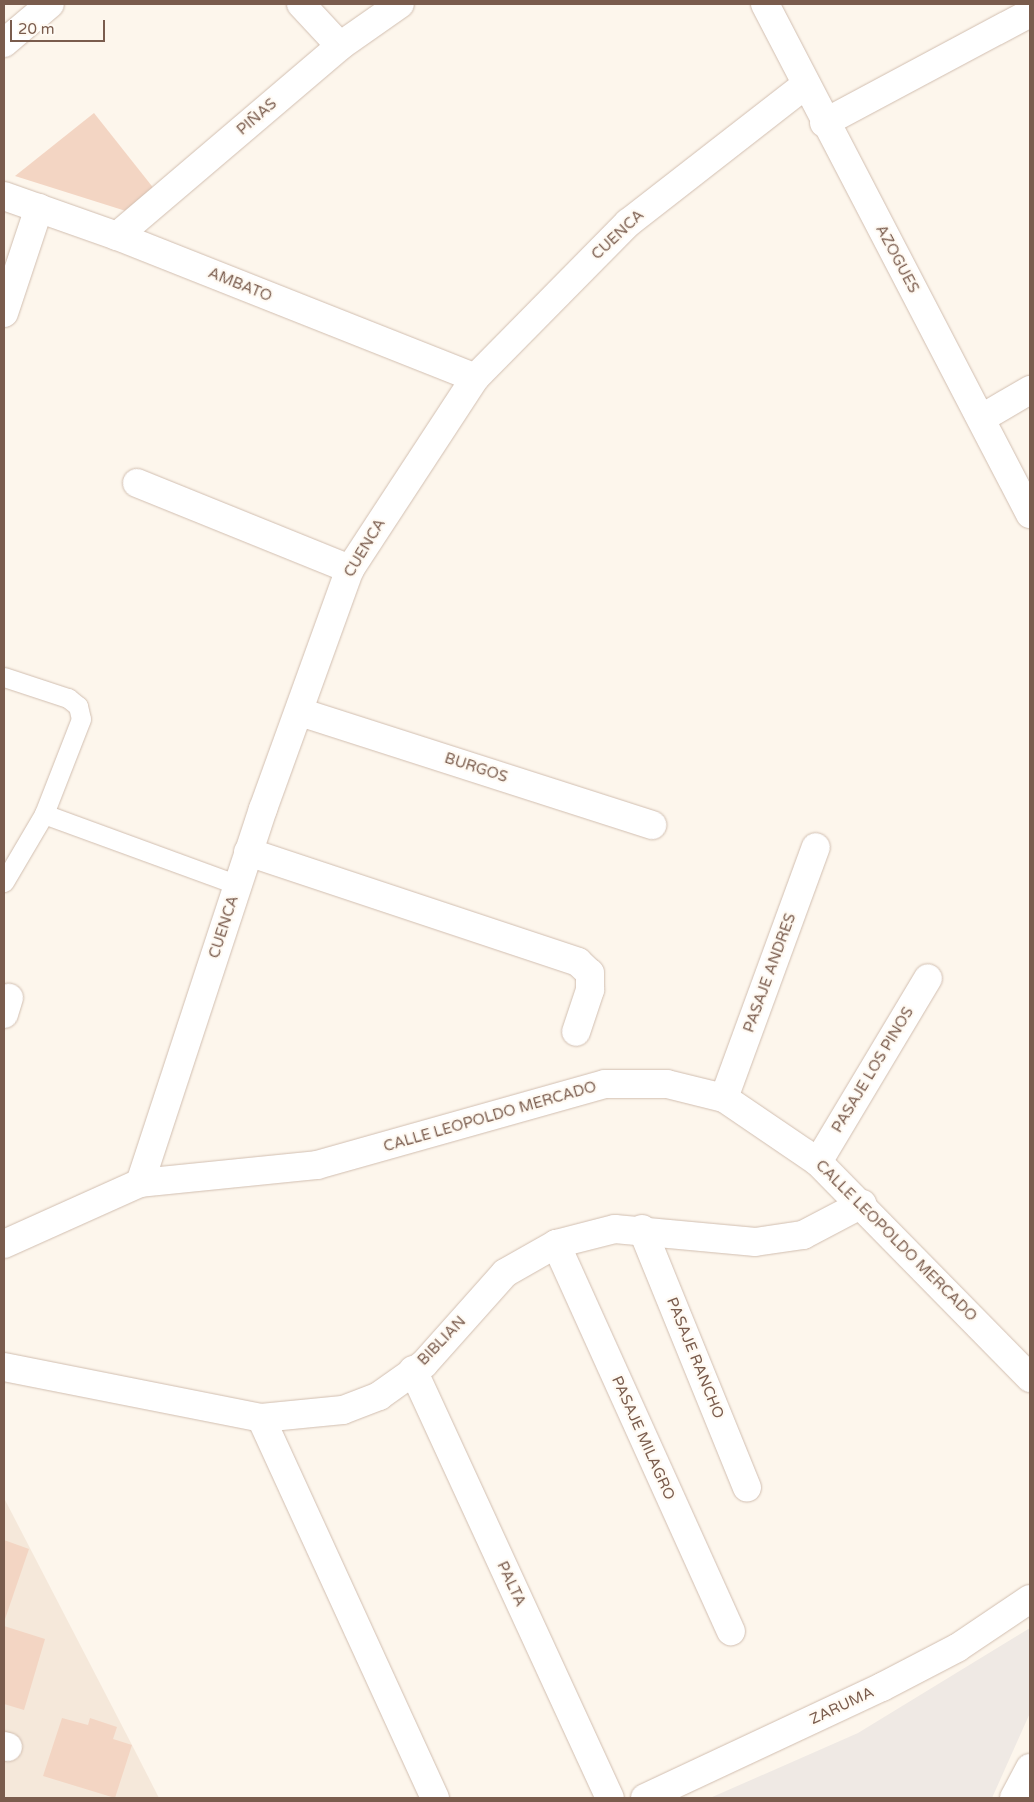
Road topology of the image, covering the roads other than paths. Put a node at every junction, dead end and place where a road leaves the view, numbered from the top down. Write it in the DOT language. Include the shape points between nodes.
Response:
graph roads {
  1 [pos="50,4"];
  2 [pos="301,4"];
  3 [pos="400,4"];
  4 [pos="764,4"];
  5 [pos="1030,13"];
  6 [pos="4,43"];
  7 [pos="340,46"];
  8 [pos="805,86"];
  9 [pos="824,123"];
  10 [pos="4,196"];
  11 [pos="39,208"];
  12 [pos="117,236"];
  13 [pos="4,313"];
  14 [pos="475,378"];
  15 [pos="1030,390"];
  16 [pos="982,418"];
  17 [pos="137,483"];
  18 [pos="1030,514"];
  19 [pos="350,569"];
  20 [pos="4,677"];
  21 [pos="300,712"];
  22 [pos="44,814"];
  23 [pos="652,825"];
  24 [pos="816,847"];
  25 [pos="248,852"];
  26 [pos="4,882"];
  27 [pos="238,885"];
  28 [pos="928,978"];
  29 [pos="576,1032"];
  30 [pos="724,1098"];
  31 [pos="818,1162"];
  32 [pos="140,1184"];
  33 [pos="862,1204"];
  34 [pos="642,1229"];
  35 [pos="4,1244"];
  36 [pos="556,1244"];
  37 [pos="4,1367"];
  38 [pos="412,1370"];
  39 [pos="1030,1378"];
  40 [pos="261,1418"];
  41 [pos="747,1487"];
  42 [pos="1030,1599"];
  43 [pos="731,1631"];
  44 [pos="1030,1768"];
  45 [pos="435,1798"];
  46 [pos="610,1798"];
  47 [pos="645,1798"];
  48 [pos="1014,1798"];
  1 -- 6 [label="street"];
  2 -- 7 [label="street"];
  3 -- 7 [label="street, PIÑAS"];
  4 -- 8 [label="street, AZOGUES"];
  5 -- 9 [label="street"];
  7 -- 12 [label="street, PIÑAS"];
  8 -- 9 [label="street, AZOGUES"];
  8 -- 14 [label="street, CUENCA" via="628,223"];
  9 -- 16 [label="street, AZOGUES"];
  10 -- 11 [label="street, AMBATO"];
  11 -- 12 [label="street, AMBATO"];
  11 -- 13 [label="street"];
  12 -- 14 [label="street, AMBATO"];
  14 -- 19 [label="street, CUENCA"];
  15 -- 16 [label="street"];
  16 -- 18 [label="street, AZOGUES"];
  17 -- 19 [label="street"];
  19 -- 21 [label="street, CUENCA"];
  20 -- 22 [label="lane" via="68,698 78,706 82,719"];
  21 -- 23 [label="street, BURGOS"];
  21 -- 25 [label="street, CUENCA"];
  22 -- 26 [label="lane"];
  22 -- 27 [label="lane"];
  24 -- 30 [label="street, PASAJE ANDRES"];
  25 -- 27 [label="street, CUENCA"];
  25 -- 29 [label="street" via="578,962 590,973 590,990"];
  27 -- 32 [label="street, CUENCA"];
  28 -- 31 [label="street, PASAJE LOS PINOS"];
  30 -- 31 [label="street, CALLE LEOPOLDO MERCADO"];
  30 -- 32 [label="street, CALLE LEOPOLDO MERCADO" via="667,1084 606,1084 317,1166"];
  31 -- 33 [label="street, CALLE LEOPOLDO MERCADO"];
  32 -- 35 [label="street, CALLE LEOPOLDO MERCADO"];
  33 -- 34 [label="street, BIBLIAN" via="803,1236 755,1242"];
  33 -- 39 [label="street, CALLE LEOPOLDO MERCADO"];
  34 -- 36 [label="street, BIBLIAN" via="615,1229"];
  34 -- 41 [label="street, PASAJE RANCHO"];
  36 -- 38 [label="street, BIBLIAN" via="504,1273 424,1364"];
  36 -- 43 [label="street, PASAJE MILAGRO"];
  37 -- 40 [label="street, BIBLIAN"];
  38 -- 40 [label="street, BIBLIAN" via="380,1396 343,1410"];
  38 -- 46 [label="street, PALTA"];
  40 -- 45 [label="street"];
  42 -- 47 [label="street, ZARUMA" via="957,1648 890,1683"];
  44 -- 48 [label="street"];
}
